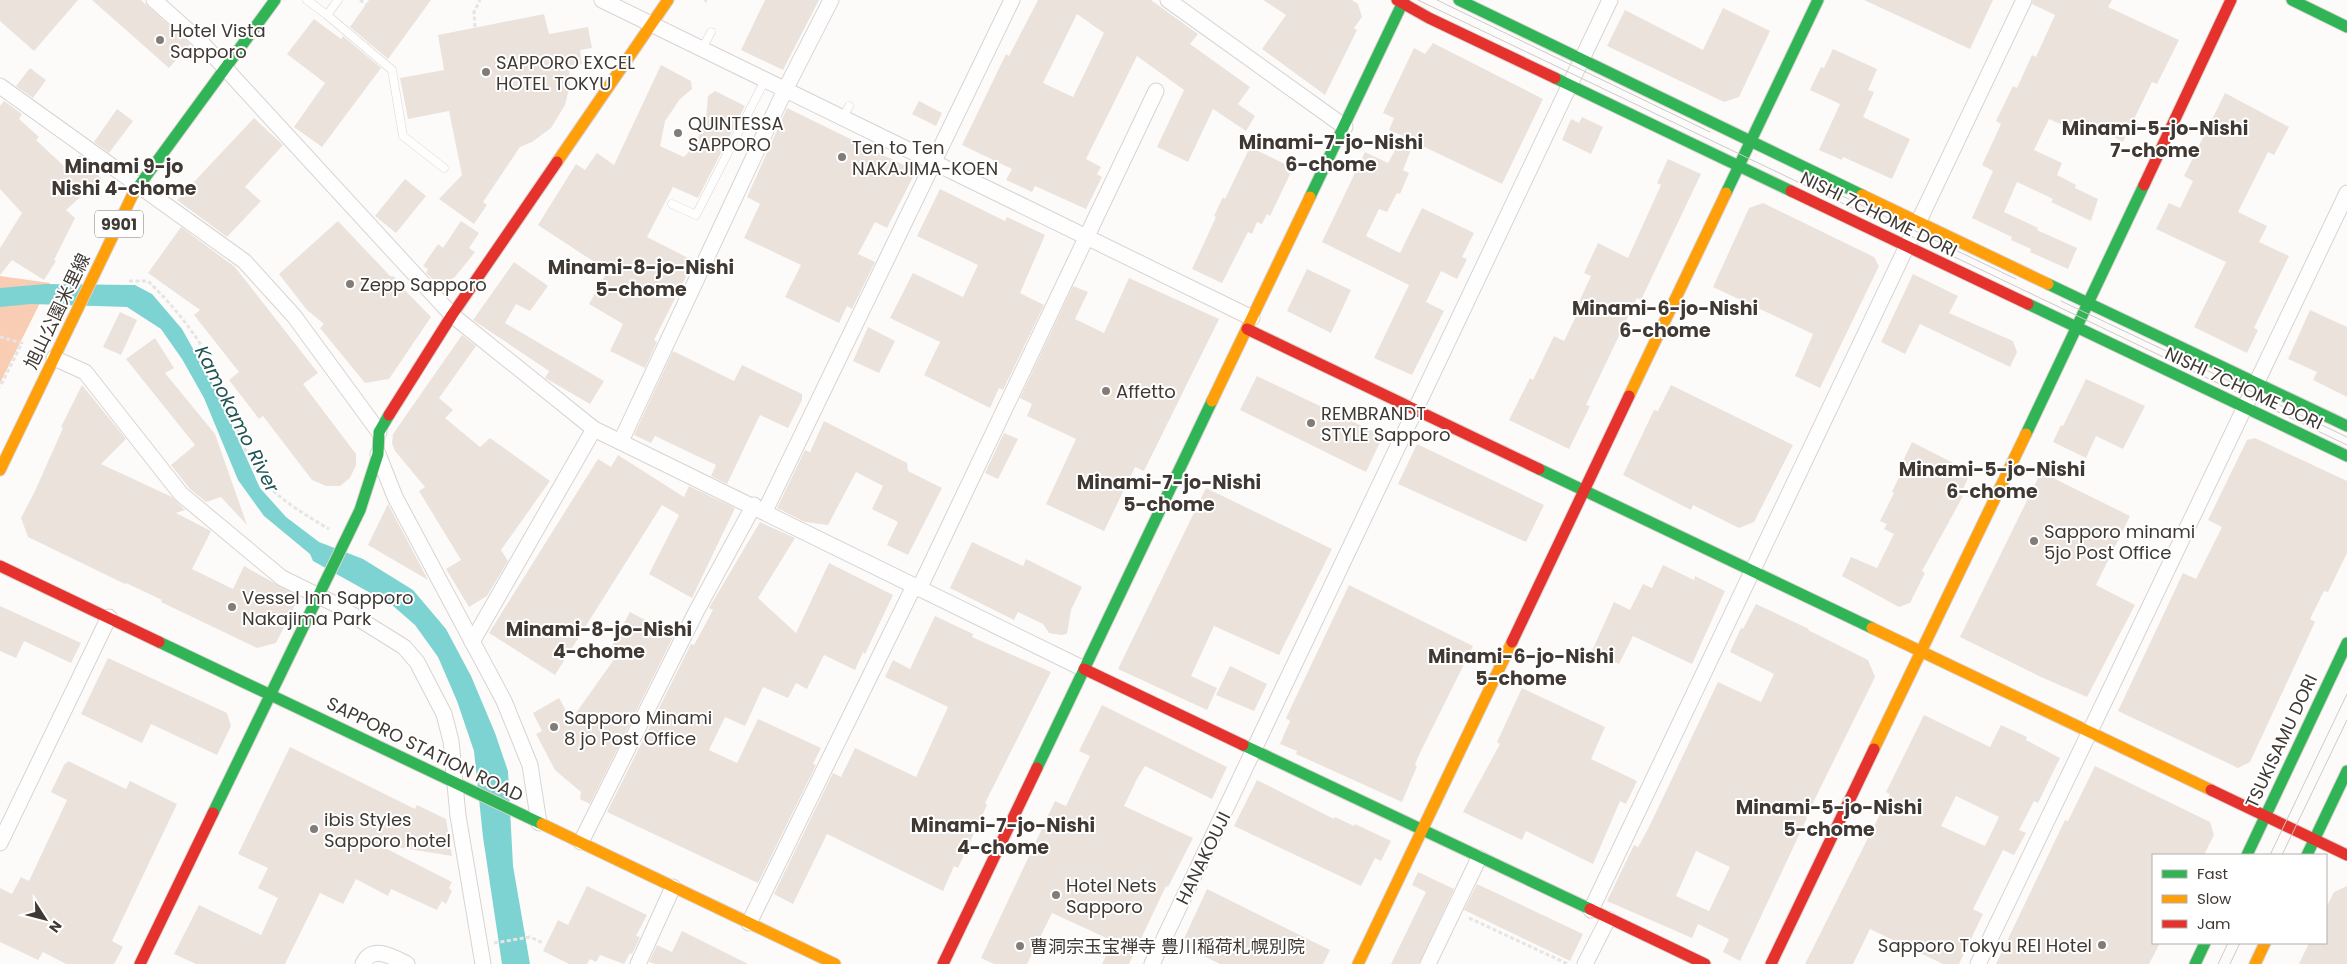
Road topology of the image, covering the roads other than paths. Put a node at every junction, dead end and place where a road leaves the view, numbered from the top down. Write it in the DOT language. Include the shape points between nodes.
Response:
graph roads {
  1 [pos="154,0"];
  2 [pos="275,0"];
  3 [pos="307,0"];
  4 [pos="338,0"];
  5 [pos="602,0"];
  6 [pos="668,0"];
  7 [pos="831,0"];
  8 [pos="1012,0"];
  9 [pos="1168,0"];
  10 [pos="1459,0"];
  11 [pos="1610,0"];
  12 [pos="1818,0"];
  13 [pos="2024,0"];
  14 [pos="2231,0"];
  15 [pos="2292,0"];
  16 [pos="1401,1"];
  17 [pos="327,15"];
  18 [pos="651,24"];
  19 [pos="2347,27"];
  20 [pos="711,32"];
  21 [pos="702,49"];
  22 [pos="1582,60"];
  23 [pos="224,67"];
  24 [pos="765,80"];
  25 [pos="1570,85"];
  26 [pos="0,86"];
  27 [pos="785,90"];
  28 [pos="1156,91"];
  29 [pos="1344,127"];
  30 [pos="1751,140"];
  31 [pos="934,162"];
  32 [pos="1739,166"];
  33 [pos="444,168"];
  34 [pos="137,186"];
  35 [pos="2347,193"];
  36 [pos="672,204"];
  37 [pos="1918,222"];
  38 [pos="1086,237"];
  39 [pos="1906,246"];
  40 [pos="2088,302"];
  41 [pos="452,315"];
  42 [pos="1250,323"];
  43 [pos="2076,328"];
  44 [pos="54,358"];
  45 [pos="2255,383"];
  46 [pos="2243,407"];
  47 [pos="1416,410"];
  48 [pos="2347,426"];
  49 [pos="594,429"];
  50 [pos="379,432"];
  51 [pos="621,441"];
  52 [pos="378,454"];
  53 [pos="2347,456"];
  54 [pos="0,470"];
  55 [pos="1585,490"];
  56 [pos="760,508"];
  57 [pos="0,566"];
  58 [pos="1752,571"];
  59 [pos="917,588"];
  60 [pos="318,596"];
  61 [pos="109,617"];
  62 [pos="472,642"];
  63 [pos="2347,643"];
  64 [pos="1920,651"];
  65 [pos="1084,669"];
  66 [pos="271,694"];
  67 [pos="2091,732"];
  68 [pos="1254,751"];
  69 [pos="2347,771"];
  70 [pos="453,782"];
  71 [pos="2265,816"];
  72 [pos="539,823"];
  73 [pos="1421,831"];
  74 [pos="2314,839"];
  75 [pos="581,842"];
  76 [pos="0,844"];
  77 [pos="2246,854"];
  78 [pos="2307,854"];
  79 [pos="2347,855"];
  80 [pos="1479,858"];
  81 [pos="673,887"];
  82 [pos="1591,910"];
  83 [pos="1608,919"];
  84 [pos="749,923"];
  85 [pos="2205,944"];
  86 [pos="2265,944"];
  87 [pos="140,964"];
  88 [pos="363,964"];
  89 [pos="407,964"];
  90 [pos="483,964"];
  91 [pos="638,964"];
  92 [pos="835,964"];
  93 [pos="943,964"];
  94 [pos="1152,964"];
  95 [pos="1358,964"];
  96 [pos="1428,964"];
  97 [pos="1585,964"];
  98 [pos="1705,964"];
  99 [pos="1771,964"];
  100 [pos="1978,964"];
  101 [pos="2195,964"];
  102 [pos="2255,964"];
  1 -- 23 [label="street"];
  2 -- 23 [label="street, 旭山公園米里線 / 9901"];
  3 -- 17 [label="lane"];
  4 -- 17 [label="lane"];
  5 -- 18 [label="street"];
  6 -- 18 [label="street"];
  7 -- 27 [label="street"];
  8 -- 31 [label="street" via="996,25"];
  9 -- 29 [label="street"];
  10 -- 22 [label="street, NISHI 7CHOME DORI"];
  11 -- 22 [label="street, HANAKOUJI"];
  12 -- 30 [label="street"];
  13 -- 37 [label="street"];
  14 -- 40 [label="street"];
  15 -- 19 [label="street"];
  16 -- 25 [label="street, NISHI 7CHOME DORI"];
  16 -- 29 [label="street"];
  17 -- 33 [label="lane" via="392,70 403,136"];
  18 -- 21 [label="street"];
  18 -- 41 [label="street"];
  20 -- 21 [label="lane"];
  21 -- 24 [label="street"];
  22 -- 25 [label="street, HANAKOUJI"];
  22 -- 30 [label="street, NISHI 7CHOME DORI"];
  23 -- 34 [label="street, 旭山公園米里線 / 9901"];
  23 -- 41 [label="street"];
  24 -- 27 [label="street"];
  24 -- 36 [label="lane" via="696,216"];
  25 -- 32 [label="street, NISHI 7CHOME DORI"];
  25 -- 47 [label="street, HANAKOUJI"];
  26 -- 34 [label="street"];
  27 -- 31 [label="street" via="846,112"];
  27 -- 51 [label="street"];
  28 -- 38 [label="street"];
  29 -- 42 [label="street"];
  30 -- 32 [label="street"];
  30 -- 37 [label="street, NISHI 7CHOME DORI"];
  31 -- 38 [label="street"];
  31 -- 56 [label="street"];
  32 -- 39 [label="street, NISHI 7CHOME DORI"];
  32 -- 55 [label="street"];
  34 -- 44 [label="street, 旭山公園米里線 / 9901"];
  34 -- 50 [label="street" via="250,268 294,316"];
  35 -- 45 [label="street"];
  37 -- 39 [label="street"];
  37 -- 40 [label="street, NISHI 7CHOME DORI"];
  38 -- 42 [label="street"];
  38 -- 59 [label="street"];
  39 -- 43 [label="street, NISHI 7CHOME DORI"];
  39 -- 58 [label="street"];
  40 -- 43 [label="street"];
  40 -- 45 [label="street, NISHI 7CHOME DORI"];
  41 -- 49 [label="street"];
  41 -- 50 [label="street"];
  42 -- 47 [label="street"];
  42 -- 65 [label="street"];
  43 -- 46 [label="street, NISHI 7CHOME DORI"];
  43 -- 64 [label="street"];
  44 -- 54 [label="street, 旭山公園米里線 / 9901"];
  44 -- 60 [label="street" via="85,372 181,494 282,578"];
  45 -- 46 [label="street"];
  45 -- 48 [label="street, NISHI 7CHOME DORI"];
  46 -- 53 [label="street, NISHI 7CHOME DORI"];
  46 -- 67 [label="street"];
  47 -- 55 [label="street"];
  47 -- 68 [label="street, HANAKOUJI"];
  49 -- 51 [label="street"];
  49 -- 62 [label="street"];
  50 -- 52 [label="street"];
  51 -- 56 [label="street"];
  52 -- 60 [label="street" via="360,510"];
  52 -- 62 [label="street" via="395,497"];
  55 -- 58 [label="street"];
  55 -- 73 [label="street"];
  56 -- 59 [label="street"];
  56 -- 75 [label="street" via="696,610"];
  57 -- 61 [label="street, SAPPORO STATION ROAD"];
  58 -- 64 [label="street"];
  58 -- 82 [label="street"];
  59 -- 65 [label="street"];
  59 -- 84 [label="street"];
  60 -- 66 [label="street"];
  60 -- 70 [label="street" via="404,647 417,662 444,714 451,741"];
  61 -- 66 [label="street, SAPPORO STATION ROAD"];
  61 -- 76 [label="street"];
  62 -- 72 [label="street" via="504,701 530,765"];
  63 -- 71 [label="street, TSUKISAMU DORI"];
  64 -- 67 [label="street"];
  64 -- 99 [label="street"];
  65 -- 68 [label="street"];
  65 -- 93 [label="street"];
  66 -- 70 [label="street, SAPPORO STATION ROAD"];
  66 -- 87 [label="street"];
  67 -- 71 [label="street"];
  67 -- 100 [label="street"];
  68 -- 73 [label="street"];
  68 -- 94 [label="street, HANAKOUJI"];
  69 -- 74 [label="street"];
  70 -- 72 [label="street, SAPPORO STATION ROAD"];
  70 -- 90 [label="street"];
  71 -- 74 [label="street"];
  71 -- 77 [label="street, TSUKISAMU DORI"];
  72 -- 75 [label="street, SAPPORO STATION ROAD"];
  73 -- 80 [label="street"];
  73 -- 95 [label="street"];
  74 -- 78 [label="street"];
  74 -- 79 [label="street"];
  75 -- 81 [label="street, SAPPORO STATION ROAD"];
  80 -- 82 [label="street"];
  80 -- 96 [label="street"];
  81 -- 84 [label="street, SAPPORO STATION ROAD"];
  81 -- 91 [label="street"];
  82 -- 83 [label="street"];
  83 -- 97 [label="street"];
  83 -- 98 [label="street"];
  84 -- 92 [label="street, SAPPORO STATION ROAD"];
  85 -- 101 [label="street"];
  86 -- 102 [label="street"];
  88 -- 89 [label="street" via="375,953"];
}
